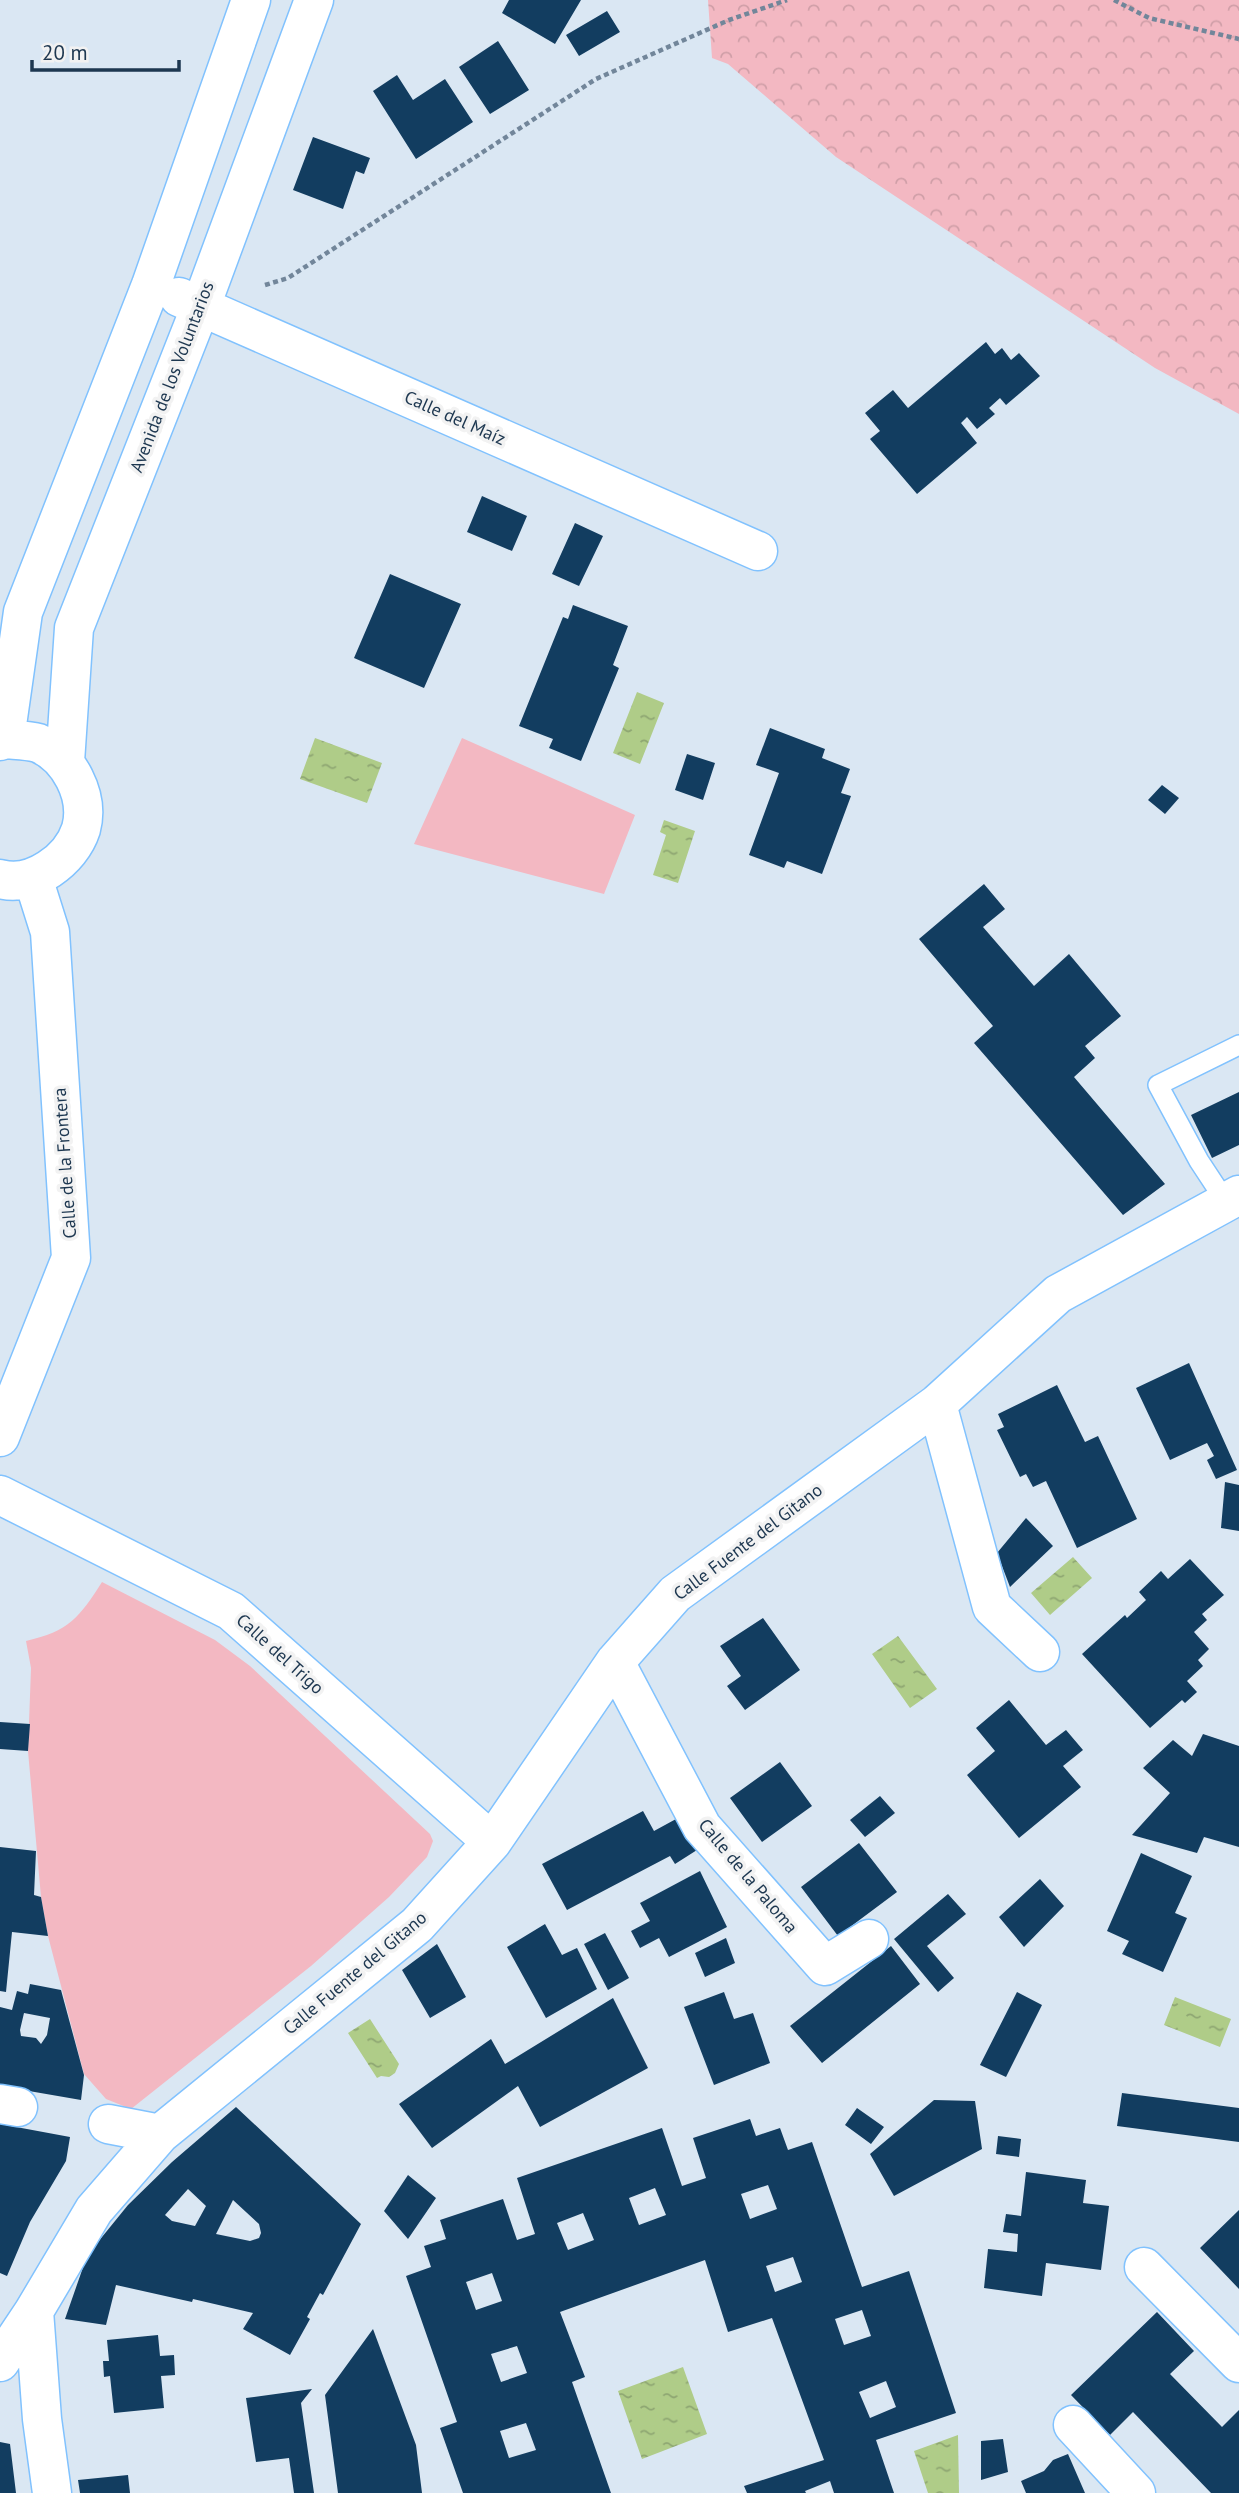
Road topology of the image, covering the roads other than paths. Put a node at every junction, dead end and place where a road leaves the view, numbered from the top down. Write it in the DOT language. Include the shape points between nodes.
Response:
graph roads {
  1 [pos="251,0"];
  2 [pos="314,0"];
  3 [pos="151,285"];
  4 [pos="201,306"];
  5 [pos="758,551"];
  6 [pos="12,602"];
  7 [pos="74,628"];
  8 [pos="2,740"];
  9 [pos="65,762"];
  10 [pos="16,878"];
  11 [pos="1239,1045"];
  12 [pos="1233,1198"];
  13 [pos="937,1404"];
  14 [pos="0,1437"];
  15 [pos="0,1495"];
  16 [pos="1040,1653"];
  17 [pos="615,1662"];
  18 [pos="492,1842"];
  19 [pos="869,1939"];
  20 [pos="107,2124"];
  21 [pos="160,2134"];
  22 [pos="1144,2267"];
  23 [pos="17,2310"];
  24 [pos="0,2362"];
  25 [pos="1239,2362"];
  26 [pos="1073,2425"];
  27 [pos="52,2493"];
  28 [pos="1136,2493"];
  1 -- 3 [label="street"];
  2 -- 4 [label="street, Avenida de los Voluntarios"];
  3 -- 4 [label="street, Calle del Maíz"];
  3 -- 6 [label="street"];
  4 -- 5 [label="street, Calle del Maíz"];
  4 -- 7 [label="street, Avenida de los Voluntarios"];
  6 -- 7 [label="street"];
  6 -- 8 [label="street"];
  7 -- 9 [label="street, Avenida de los Voluntarios"];
  8 -- 9 [label="street" via="37,743"];
  9 -- 10 [label="street" via="82,793 81,828 63,860"];
  10 -- 14 [label="street, Calle de la Frontera" via="50,932 71,1258"];
  11 -- 12 [label="lane" via="1158,1085 1199,1161"];
  12 -- 13 [label="street, Calle Fuente del Gitano" via="1058,1294"];
  13 -- 16 [label="street" via="992,1606"];
  13 -- 17 [label="street, Calle Fuente del Gitano" via="675,1594"];
  15 -- 18 [label="street, Calle del Trigo" via="231,1611"];
  17 -- 18 [label="street, Calle Fuente del Gitano"];
  17 -- 19 [label="street, Calle de la Paloma" via="702,1827 825,1966"];
  18 -- 21 [label="street, Calle Fuente del Gitano" via="417,1925"];
  20 -- 21 [label="street"];
  21 -- 23 [label="street, Calle Fuente del Gitano"];
  22 -- 25 [label="street"];
  23 -- 24 [label="street"];
  23 -- 27 [label="street" via="42,2419"];
  26 -- 28 [label="street"];
}
